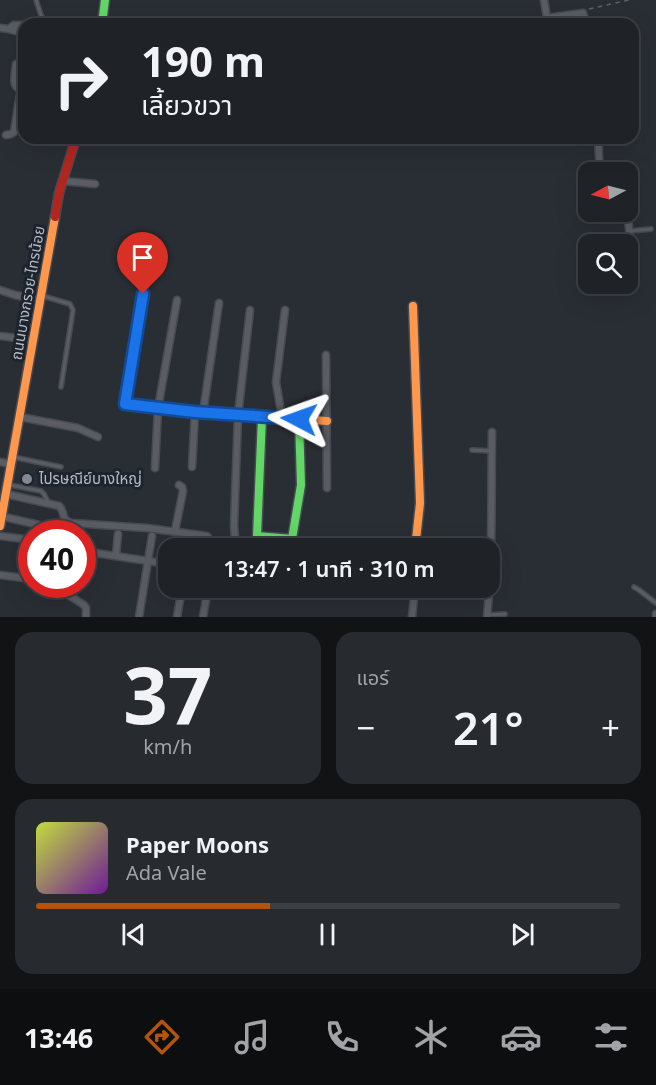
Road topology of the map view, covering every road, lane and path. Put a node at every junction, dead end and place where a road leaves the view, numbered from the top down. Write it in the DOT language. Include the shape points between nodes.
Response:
graph roads {
  1 [pos="36,0"];
  2 [pos="105,0"];
  3 [pos="544,0"];
  4 [pos="629,0"];
  5 [pos="584,13"];
  6 [pos="43,18"];
  7 [pos="103,18"];
  8 [pos="547,18"];
  9 [pos="562,18"];
  10 [pos="585,18"];
  11 [pos="18,25"];
  12 [pos="0,28"];
  13 [pos="10,28"];
  14 [pos="18,32"];
  15 [pos="16,64"];
  16 [pos="18,89"];
  17 [pos="18,107"];
  18 [pos="6,135"];
  19 [pos="74,144"];
  20 [pos="598,144"];
  21 [pos="599,162"];
  22 [pos="63,181"];
  23 [pos="96,184"];
  24 [pos="629,222"];
  25 [pos="651,229"];
  26 [pos="630,231"];
  27 [pos="630,234"];
  28 [pos="0,290"];
  29 [pos="143,294"];
  30 [pos="40,298"];
  31 [pos="177,300"];
  32 [pos="219,303"];
  33 [pos="413,306"];
  34 [pos="250,310"];
  35 [pos="285,310"];
  36 [pos="0,336"];
  37 [pos="33,340"];
  38 [pos="326,355"];
  39 [pos="61,387"];
  40 [pos="158,408"];
  41 [pos="199,412"];
  42 [pos="238,415"];
  43 [pos="20,417"];
  44 [pos="262,417"];
  45 [pos="282,418"];
  46 [pos="299,419"];
  47 [pos="327,421"];
  48 [pos="492,432"];
  49 [pos="98,437"];
  50 [pos="472,450"];
  51 [pos="491,451"];
  52 [pos="12,460"];
  53 [pos="0,462"];
  54 [pos="61,467"];
  55 [pos="192,467"];
  56 [pos="155,468"];
  57 [pos="179,485"];
  58 [pos="327,488"];
  59 [pos="7,489"];
  60 [pos="1,516"];
  61 [pos="18,520"];
  62 [pos="0,526"];
  63 [pos="175,531"];
  64 [pos="118,534"];
  65 [pos="0,536"];
  66 [pos="153,536"];
  67 [pos="18,538"];
  68 [pos="208,538"];
  69 [pos="235,538"];
  70 [pos="416,538"];
  71 [pos="96,553"];
  72 [pos="116,555"];
  73 [pos="148,561"];
  74 [pos="158,562"];
  75 [pos="0,575"];
  76 [pos="18,577"];
  77 [pos="634,587"];
  78 [pos="73,598"];
  79 [pos="180,598"];
  80 [pos="206,598"];
  81 [pos="414,598"];
  82 [pos="656,603"];
  83 [pos="505,614"];
  84 [pos="488,616"];
  85 [pos="86,617"];
  86 [pos="139,617"];
  87 [pos="177,617"];
  88 [pos="203,617"];
  89 [pos="412,617"];
  1 -- 6 [label="lane"];
  2 -- 7 [label="street"];
  3 -- 8 [label="street"];
  4 -- 5 [label="path" via="590,8"];
  5 -- 9 [label="street"];
  5 -- 10 [label="street"];
  11 -- 13 [label="street"];
  12 -- 13 [label="street"];
  13 -- 14 [label="street"];
  15 -- 16 [label="street"];
  17 -- 18 [label="street" via="14,132"];
  19 -- 22 [label="street, ถนนบางกรวย-ไทรน้อย"];
  20 -- 21 [label="street"];
  22 -- 23 [label="street"];
  22 -- 30 [label="street, ถนนบางกรวย-ไทรน้อย"];
  24 -- 26 [label="street"];
  25 -- 26 [label="lane"];
  26 -- 27 [label="street"];
  28 -- 30 [label="street"];
  29 -- 40 [label="street" via="125,404"];
  30 -- 37 [label="street, ถนนบางกรวย-ไทรน้อย"];
  30 -- 39 [label="lane" via="70,304 73,310"];
  31 -- 40 [label="street"];
  32 -- 41 [label="street"];
  33 -- 70 [label="street" via="420,503"];
  34 -- 42 [label="street"];
  35 -- 45 [label="street" via="276,382"];
  36 -- 37 [label="street"];
  37 -- 43 [label="street, ถนนบางกรวย-ไทรน้อย"];
  38 -- 47 [label="street"];
  40 -- 41 [label="street"];
  40 -- 56 [label="street"];
  41 -- 42 [label="street"];
  41 -- 55 [label="street"];
  42 -- 44 [label="street"];
  42 -- 69 [label="street"];
  43 -- 49 [label="street" via="78,428"];
  43 -- 52 [label="street, ถนนบางกรวย-ไทรน้อย"];
  44 -- 45 [label="street"];
  44 -- 46 [label="street" via="257,536 292,539 302,485"];
  45 -- 46 [label="street"];
  46 -- 47 [label="street"];
  47 -- 58 [label="street"];
  48 -- 51 [label="street"];
  50 -- 51 [label="lane"];
  51 -- 84 [label="street"];
  52 -- 53 [label="street"];
  52 -- 54 [label="lane"];
  52 -- 59 [label="street, ถนนบางกรวย-ไทรน้อย"];
  57 -- 63 [label="street" via="183,492"];
  59 -- 60 [label="street, ถนนบางกรวย-ไทรน้อย"];
  59 -- 63 [label="street" via="59,506 67,522"];
  60 -- 61 [label="street"];
  60 -- 62 [label="street, ถนนบางกรวย-ไทรน้อย"];
  63 -- 68 [label="street"];
  64 -- 72 [label="street"];
  65 -- 67 [label="street"];
  66 -- 73 [label="street"];
  71 -- 72 [label="street"];
  72 -- 73 [label="street"];
  73 -- 74 [label="street"];
  73 -- 86 [label="street"];
  75 -- 76 [label="street"];
  77 -- 82 [label="lane"];
  78 -- 85 [label="street" via="84,605"];
  79 -- 87 [label="street"];
  80 -- 88 [label="street"];
  81 -- 89 [label="street"];
  83 -- 84 [label="lane"];
}
